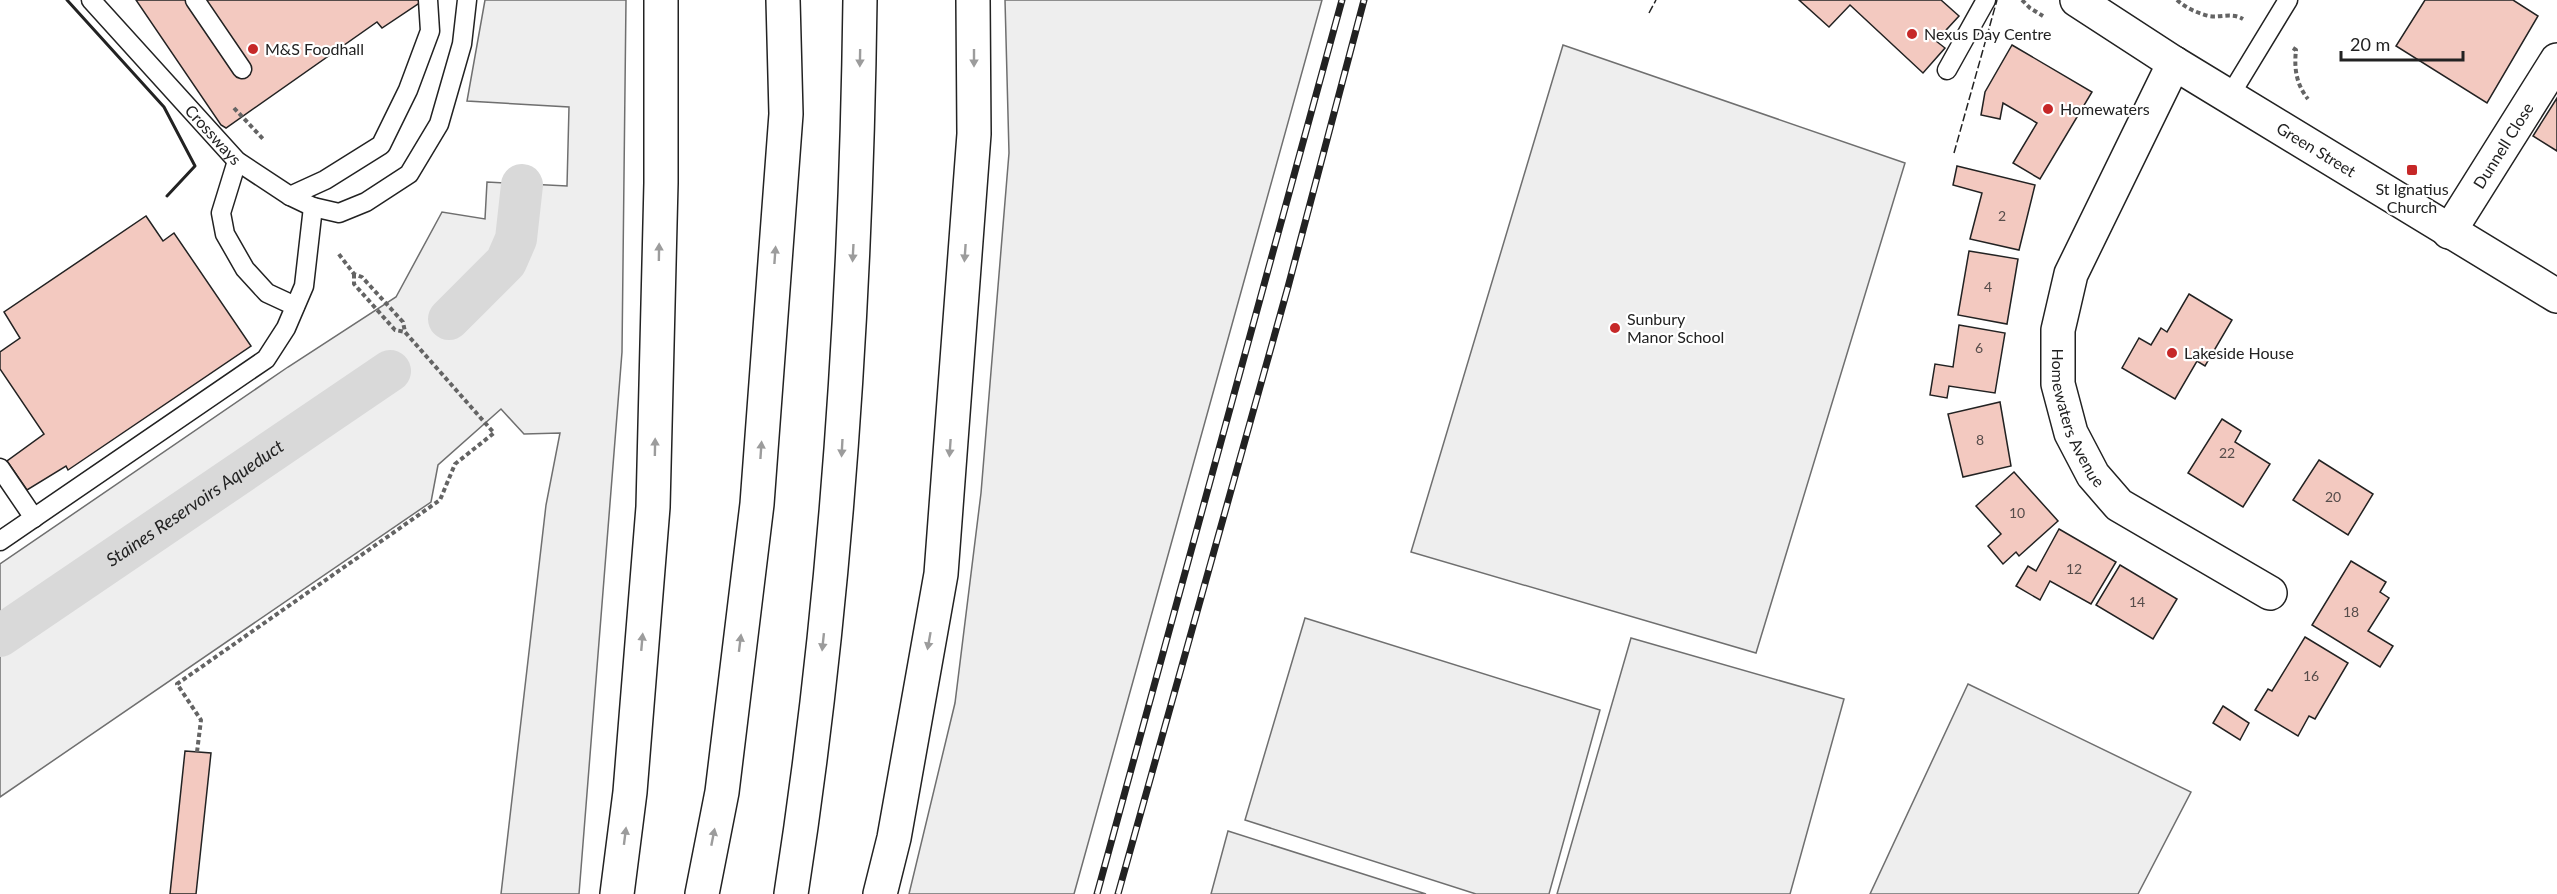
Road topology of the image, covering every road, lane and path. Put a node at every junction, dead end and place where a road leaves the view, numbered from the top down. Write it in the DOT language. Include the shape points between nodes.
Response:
graph roads {
  1 [pos="91,0"];
  2 [pos="195,0"];
  3 [pos="428,0"];
  4 [pos="467,0"];
  5 [pos="661,0"];
  6 [pos="783,0"];
  7 [pos="860,0"];
  8 [pos="974,0"];
  9 [pos="2077,0"];
  10 [pos="2177,0"];
  11 [pos="2287,1"];
  12 [pos="1979,3"];
  13 [pos="2267,33"];
  14 [pos="2557,60"];
  15 [pos="2174,63"];
  16 [pos="242,69"];
  17 [pos="1947,70"];
  18 [pos="2229,97"];
  19 [pos="228,102"];
  20 [pos="2312,103"];
  21 [pos="267,144"];
  22 [pos="237,161"];
  23 [pos="290,196"];
  24 [pos="313,207"];
  25 [pos="339,213"];
  26 [pos="2449,232"];
  27 [pos="354,274"];
  28 [pos="2557,296"];
  29 [pos="295,306"];
  30 [pos="405,332"];
  31 [pos="0,468"];
  32 [pos="34,518"];
  33 [pos="0,541"];
  34 [pos="2270,593"];
  35 [pos="196,752"];
  36 [pos="617,894"];
  37 [pos="702,894"];
  38 [pos="791,894"];
  39 [pos="880,894"];
  1 -- 22 [label="lane, Crossways"];
  2 -- 16 [label="lane"];
  3 -- 23 [label="lane" via="430,31 408,90 381,145 325,180"];
  4 -- 25 [label="lane" via="462,44 439,124 409,174 366,202"];
  36 -- 5 [label="main road, one-way" via="630,792 653,507"];
  37 -- 6 [label="main road, one-way" via="722,792 757,504 786,114"];
  7 -- 38 [label="main road, one-way" via="858,172 842,465 807,788"];
  8 -- 39 [label="main road, one-way" via="974,134 940,574 894,838"];
  9 -- 15 [label="main road, Green Street"];
  10 -- 13 [label="path" via="2186,8 2210,16 2235,14"];
  11 -- 13 [label="lane"];
  12 -- 17 [label="lane"];
  13 -- 18 [label="lane"];
  13 -- 20 [label="path" via="2296,50 2297,80"];
  14 -- 26 [label="main road, Dunnell Close"];
  15 -- 18 [label="main road, Green Street"];
  15 -- 34 [label="main road, Homewaters Avenue" via="2071,274 2058,330 2058,384 2071,433 2093,476 2119,505"];
  18 -- 26 [label="main road, Green Street"];
  19 -- 21 [label="path"];
  22 -- 23 [label="lane, Crossways"];
  22 -- 29 [label="lane" via="221,213 225,234 245,269 267,293"];
  23 -- 24 [label="lane, Crossways"];
  24 -- 25 [label="lane, Crossways"];
  24 -- 29 [label="lane" via="304,286"];
  25 -- 27 [label="path" via="334,247"];
  26 -- 28 [label="main road, Green Street"];
  27 -- 30 [label="path" via="362,277 403,322"];
  27 -- 30 [label="path" via="354,284 394,330"];
  29 -- 32 [label="lane" via="266,359"];
  30 -- 35 [label="path" via="494,433 455,464 440,500 177,684 201,720"];
  31 -- 32 [label="lane"];
  32 -- 33 [label="lane"];
}
